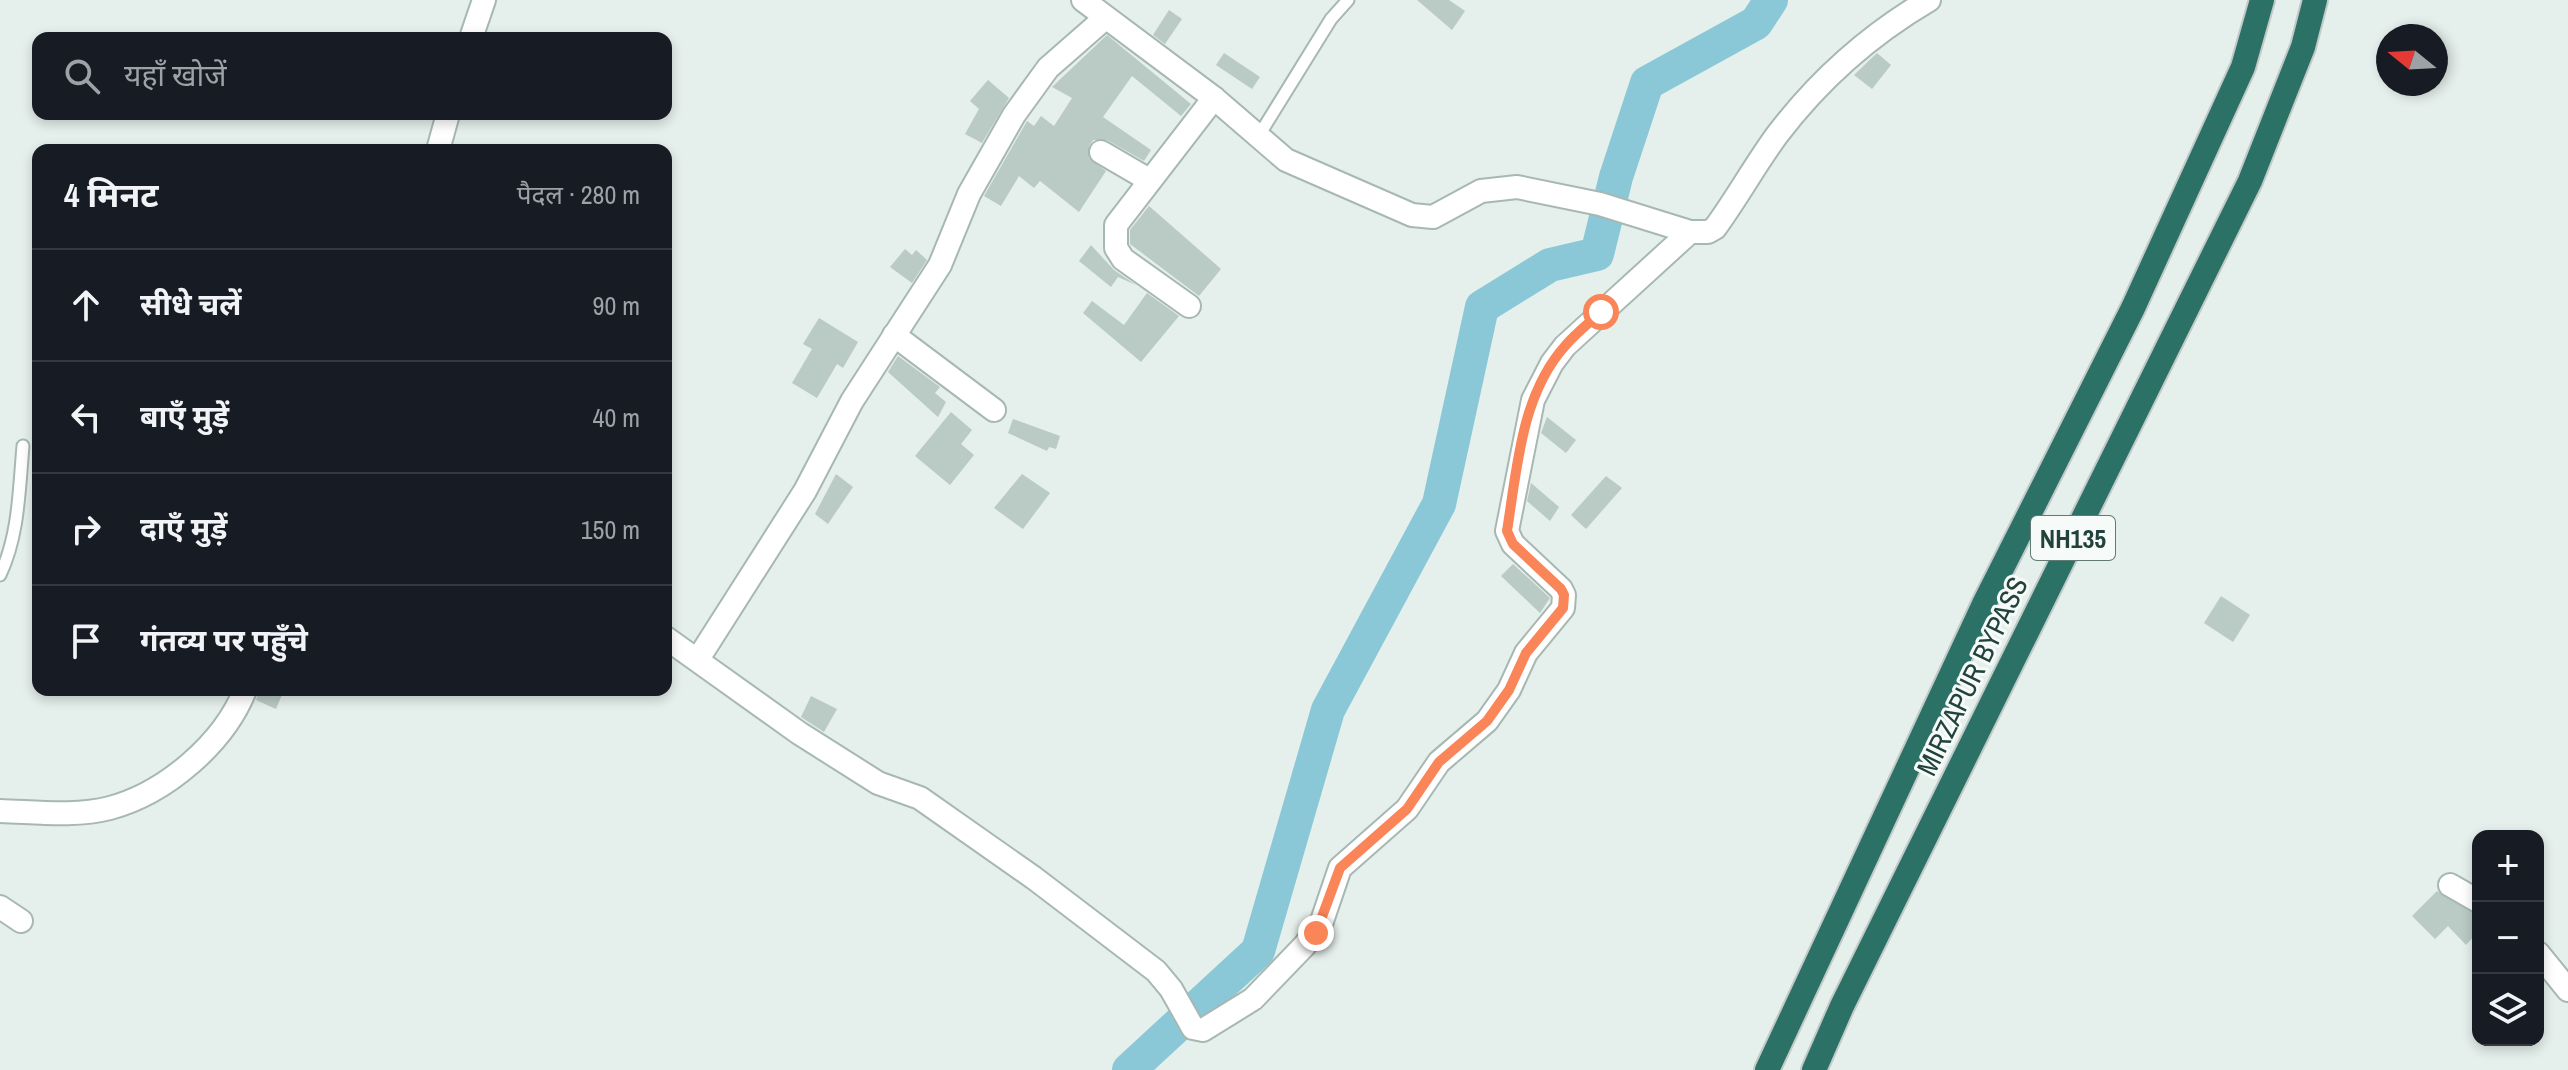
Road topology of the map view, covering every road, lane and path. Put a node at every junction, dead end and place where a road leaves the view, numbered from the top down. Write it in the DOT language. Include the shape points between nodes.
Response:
graph roads {
  1 [pos="484,0"];
  2 [pos="1083,0"];
  3 [pos="1348,0"];
  4 [pos="1929,0"];
  5 [pos="2262,0"];
  6 [pos="2315,0"];
  7 [pos="1104,19"];
  8 [pos="473,32"];
  9 [pos="1214,98"];
  10 [pos="446,120"];
  11 [pos="1258,137"];
  12 [pos="440,144"];
  13 [pos="1101,152"];
  14 [pos="1149,180"];
  15 [pos="1690,232"];
  16 [pos="1189,306"];
  17 [pos="894,335"];
  18 [pos="994,410"];
  19 [pos="23,446"];
  20 [pos="0,575"];
  21 [pos="672,642"];
  22 [pos="698,659"];
  23 [pos="241,696"];
  24 [pos="0,811"];
  25 [pos="2450,885"];
  26 [pos="2472,898"];
  27 [pos="0,907"];
  28 [pos="21,921"];
  29 [pos="2544,960"];
  30 [pos="2568,990"];
  31 [pos="1767,1070"];
  32 [pos="1814,1070"];
  1 -- 8 [label="street"];
  2 -- 7 [label="street"];
  3 -- 11 [label="lane"];
  4 -- 15 [label="street" via="1881,31 1825,80 1778,133 1715,228"];
  5 -- 31 [label="highway, NH135" via="2243,67 2133,308 1984,604"];
  6 -- 32 [label="highway, MIRZAPUR BYPASS / NH135" via="2303,47 2250,181"];
  7 -- 9 [label="street"];
  7 -- 17 [label="street" via="1048,68 1014,115 969,194 940,265"];
  9 -- 11 [label="street"];
  9 -- 14 [label="street"];
  10 -- 12 [label="street"];
  11 -- 15 [label="street" via="1286,160 1422,218 1500,187 1600,204"];
  13 -- 14 [label="street"];
  14 -- 16 [label="street" via="1116,225 1116,248 1141,274"];
  15 -- 22 [label="street" via="1565,346 1533,400 1507,531 1513,544 1561,589 1563,608 1526,653 1487,721 1439,762 1407,809 1340,868 1322,921 1305,945 1274,980 1203,1030 1190,1025 1171,989 1121,944 920,798 878,783"];
  17 -- 18 [label="street"];
  17 -- 22 [label="street" via="805,491"];
  19 -- 20 [label="lane" via="15,529"];
  21 -- 22 [label="street"];
  23 -- 24 [label="street" via="213,742 141,796 110,808 64,813"];
  25 -- 26 [label="street"];
  27 -- 28 [label="street"];
  29 -- 30 [label="street"];
}
